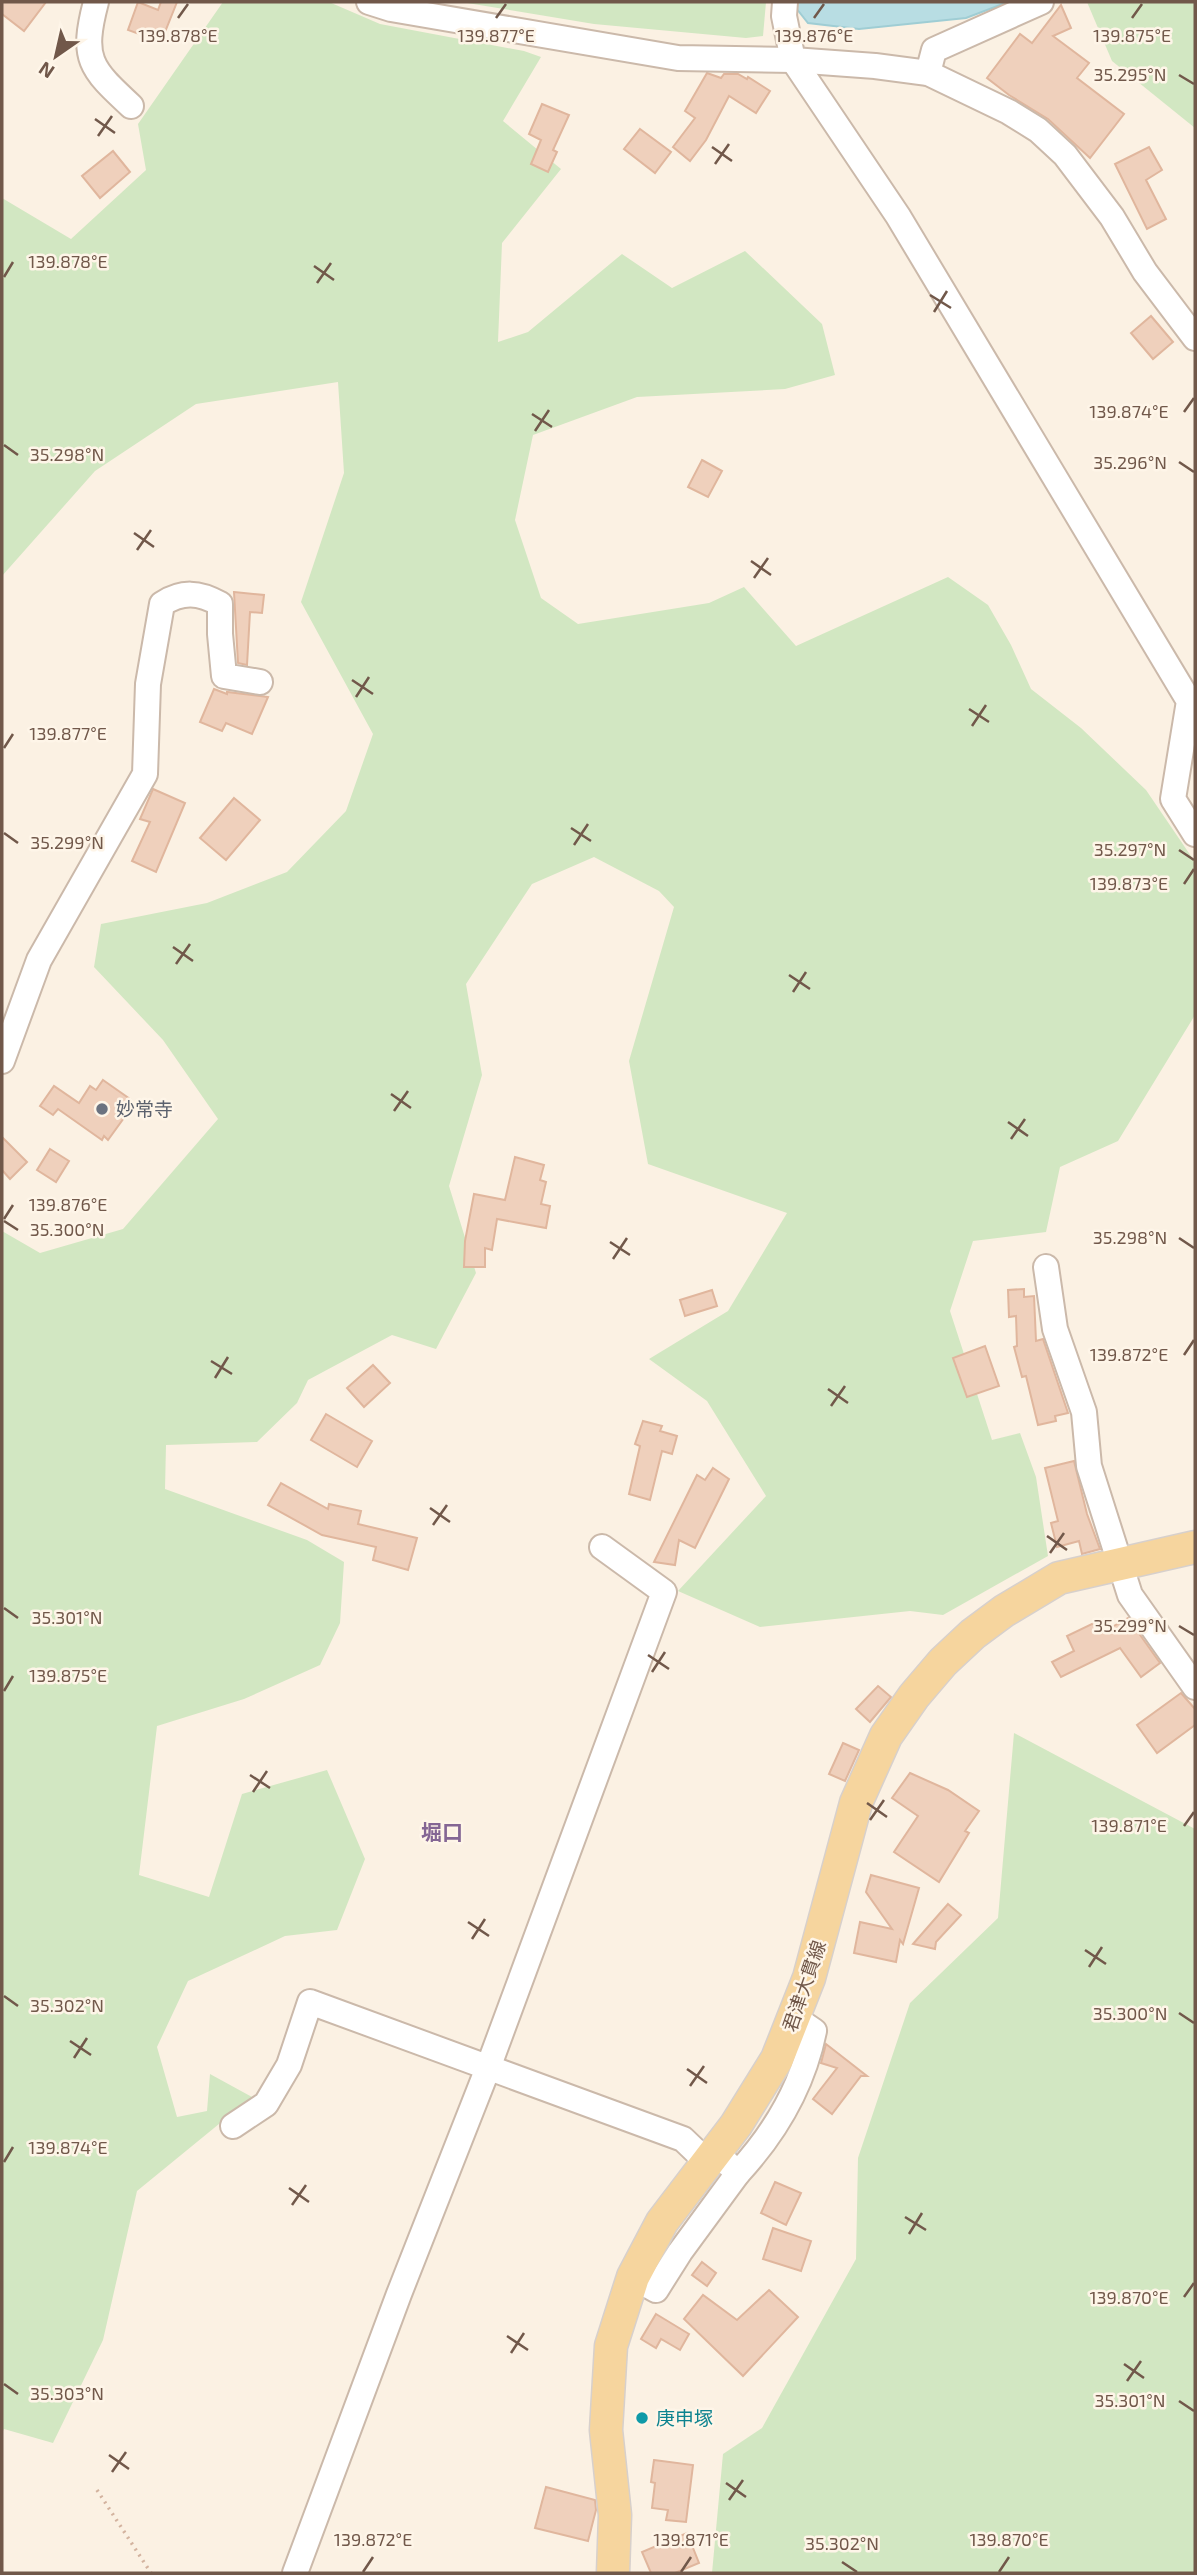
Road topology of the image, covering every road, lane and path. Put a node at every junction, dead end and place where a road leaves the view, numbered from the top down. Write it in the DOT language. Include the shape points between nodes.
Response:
graph roads {
  1 [pos="96,2"];
  2 [pos="369,2"];
  3 [pos="785,2"];
  4 [pos="1041,2"];
  5 [pos="793,60"];
  6 [pos="928,73"];
  7 [pos="131,106"];
  8 [pos="1195,338"];
  9 [pos="260,682"];
  10 [pos="1195,835"];
  11 [pos="2,1061"];
  12 [pos="1046,1267"];
  13 [pos="602,1547"];
  14 [pos="1195,1547"];
  15 [pos="1120,1564"];
  16 [pos="1195,1687"];
  17 [pos="795,2018"];
  18 [pos="488,2068"];
  19 [pos="233,2126"];
  20 [pos="711,2157"];
  21 [pos="738,2173"];
  22 [pos="633,2277"];
  23 [pos="97,2490"];
  24 [pos="151,2573"];
  25 [pos="295,2573"];
  26 [pos="613,2573"];
  1 -- 7 [label="street" via="90,57 99,76"];
  2 -- 5 [label="street" via="678,58"];
  3 -- 5 [label="street"];
  4 -- 6 [label="street" via="934,50"];
  5 -- 6 [label="street"];
  5 -- 10 [label="street" via="898,216 1189,701 1173,799"];
  6 -- 8 [label="street" via="1018,118 1065,155"];
  9 -- 11 [label="street" via="224,676 220,604 205,596 184,594 162,604 148,684 145,774 39,960"];
  12 -- 15 [label="street" via="1055,1329 1084,1412 1089,1466"];
  13 -- 18 [label="street" via="664,1592"];
  14 -- 15 [label="main road, 君津大貫線"];
  15 -- 16 [label="street" via="1130,1595"];
  15 -- 17 [label="main road, 君津大貫線" via="1059,1578 1004,1611 943,1662 914,1696 886,1736 856,1803"];
  17 -- 20 [label="main road, 君津大貫線" via="761,2087"];
  17 -- 21 [label="street" via="814,2031 805,2066 771,2131"];
  18 -- 19 [label="street" via="310,2002 289,2065 266,2104"];
  18 -- 20 [label="street" via="683,2139"];
  18 -- 25 [label="street"];
  20 -- 21 [label="street"];
  20 -- 22 [label="main road, 君津大貫線" via="662,2222"];
  21 -- 22 [label="street" via="656,2290"];
  22 -- 26 [label="main road, 君津大貫線" via="611,2346 606,2430 615,2515"];
  23 -- 24 [label="path"];
}
